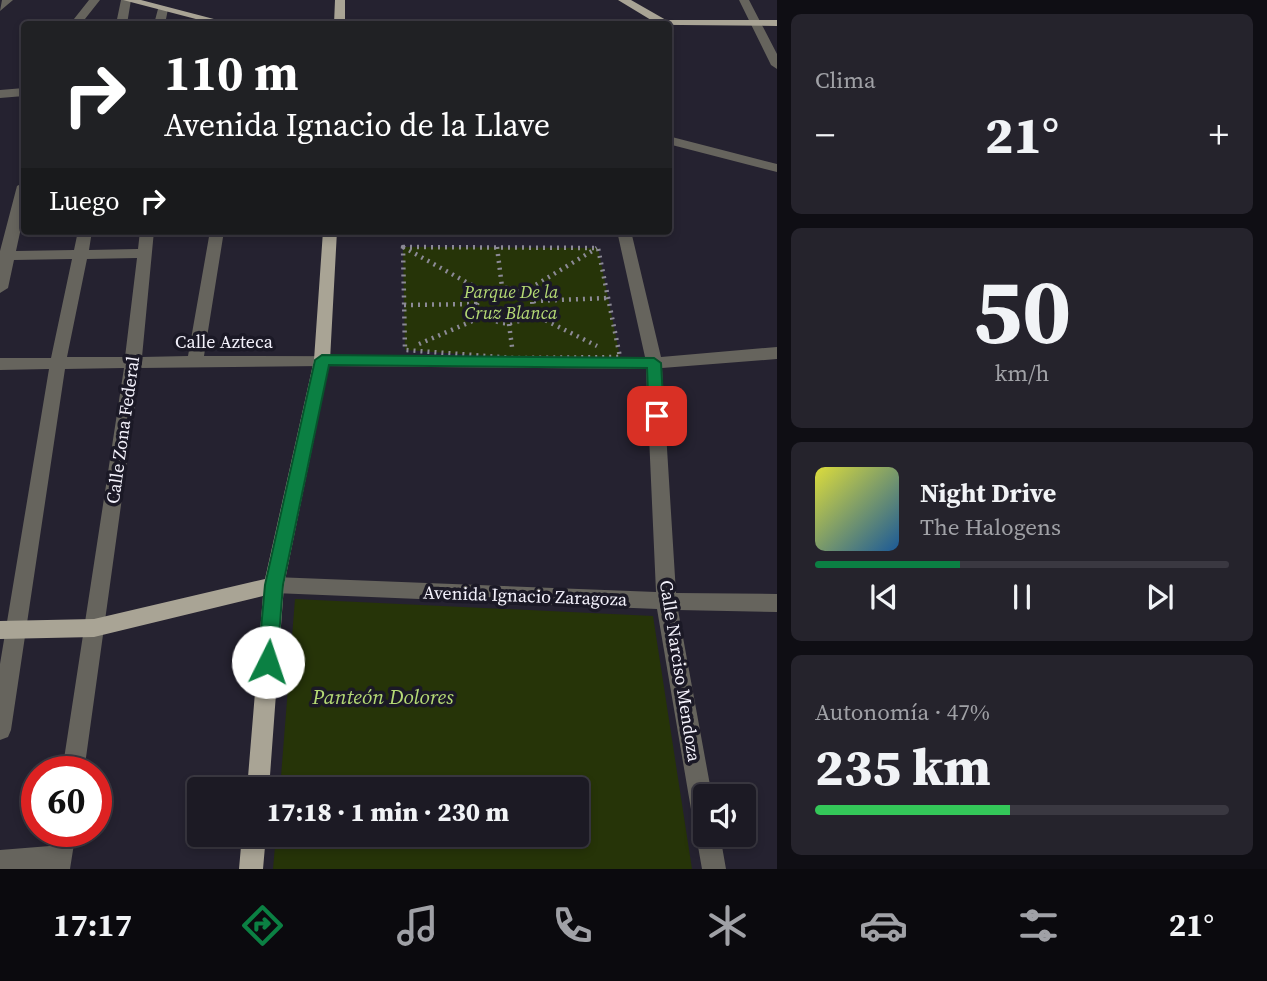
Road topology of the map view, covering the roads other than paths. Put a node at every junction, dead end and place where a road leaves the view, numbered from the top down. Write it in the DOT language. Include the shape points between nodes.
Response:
graph roads {
  1 [pos="8,0"];
  2 [pos="95,0"];
  3 [pos="127,0"];
  4 [pos="340,0"];
  5 [pos="623,0"];
  6 [pos="744,0"];
  7 [pos="157,5"];
  8 [pos="0,8"];
  9 [pos="78,21"];
  10 [pos="123,21"];
  11 [pos="216,21"];
  12 [pos="340,21"];
  13 [pos="662,21"];
  14 [pos="672,22"];
  15 [pos="753,22"];
  16 [pos="777,23"];
  17 [pos="777,65"];
  18 [pos="21,92"];
  19 [pos="0,94"];
  20 [pos="672,141"];
  21 [pos="777,168"];
  22 [pos="21,193"];
  23 [pos="6,229"];
  24 [pos="84,235"];
  25 [pos="146,235"];
  26 [pos="216,235"];
  27 [pos="330,235"];
  28 [pos="625,235"];
  29 [pos="143,253"];
  30 [pos="80,254"];
  31 [pos="3,257"];
  32 [pos="0,288"];
  33 [pos="777,353"];
  34 [pos="322,360"];
  35 [pos="133,361"];
  36 [pos="195,361"];
  37 [pos="654,363"];
  38 [pos="0,364"];
  39 [pos="58,364"];
  40 [pos="274,585"];
  41 [pos="666,601"];
  42 [pos="777,603"];
  43 [pos="94,628"];
  44 [pos="9,630"];
  45 [pos="0,730"];
  46 [pos="75,756"];
  47 [pos="259,777"];
  48 [pos="698,784"];
  49 [pos="253,847"];
  50 [pos="710,847"];
  51 [pos="0,862"];
  52 [pos="59,863"];
  53 [pos="251,869"];
  54 [pos="714,869"];
  1 -- 8 [label="street"];
  2 -- 9 [label="street"];
  3 -- 7 [label="main road"];
  3 -- 10 [label="street"];
  4 -- 12 [label="main road"];
  5 -- 13 [label="main road"];
  6 -- 15 [label="street"];
  7 -- 11 [label="main road"];
  14 -- 15 [label="main road"];
  15 -- 16 [label="main road"];
  15 -- 17 [label="street"];
  18 -- 19 [label="street"];
  20 -- 21 [label="street"];
  22 -- 23 [label="street"];
  23 -- 31 [label="street"];
  24 -- 30 [label="street"];
  25 -- 29 [label="street, Calle Zona Federal"];
  26 -- 36 [label="street"];
  27 -- 34 [label="main road"];
  28 -- 37 [label="street, Calle Narciso Mendoza"];
  29 -- 30 [label="street"];
  29 -- 35 [label="street, Calle Zona Federal"];
  30 -- 31 [label="street"];
  30 -- 39 [label="street"];
  31 -- 32 [label="street"];
  33 -- 37 [label="street, Calle Azteca"];
  34 -- 36 [label="street, Calle Azteca"];
  34 -- 37 [label="street, Calle Azteca"];
  34 -- 40 [label="main road"];
  35 -- 36 [label="street, Calle Azteca"];
  35 -- 39 [label="street, Calle Azteca"];
  35 -- 43 [label="street, Calle Zona Federal"];
  37 -- 41 [label="street, Calle Narciso Mendoza"];
  38 -- 39 [label="street, Calle Azteca"];
  39 -- 44 [label="street"];
  40 -- 41 [label="street, Avenida Ignacio Zaragoza"];
  40 -- 43 [label="main road"];
  40 -- 47 [label="main road"];
  41 -- 42 [label="street, Avenida Ignacio Zaragoza"];
  41 -- 48 [label="street, Calle Narciso Mendoza"];
  43 -- 44 [label="main road"];
  43 -- 46 [label="street, Calle Zona Federal"];
  44 -- 45 [label="street"];
  49 -- 53 [label="main road"];
  50 -- 54 [label="street"];
  51 -- 52 [label="street"];
}
